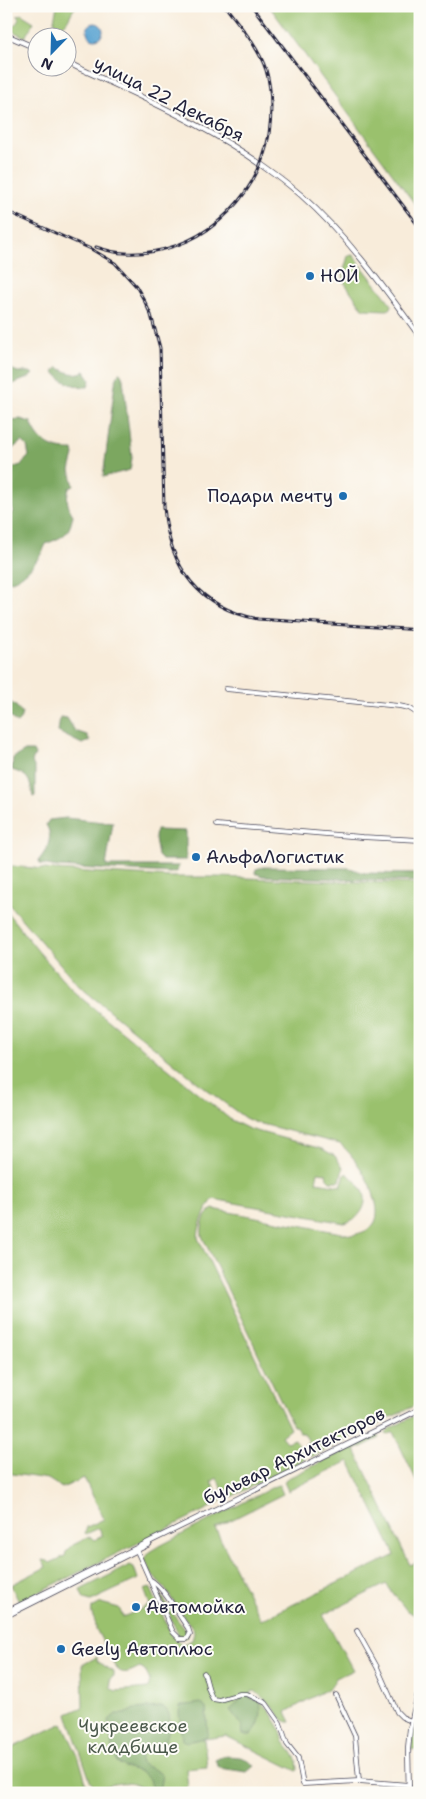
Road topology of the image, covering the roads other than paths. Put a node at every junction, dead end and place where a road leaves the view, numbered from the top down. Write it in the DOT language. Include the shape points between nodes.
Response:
graph roads {
  1 [pos="6,34"];
  2 [pos="28,44"];
  3 [pos="78,68"];
  4 [pos="420,337"];
  5 [pos="226,689"];
  6 [pos="420,715"];
  7 [pos="217,825"];
  8 [pos="420,840"];
  9 [pos="420,1409"];
  10 [pos="136,1550"];
  11 [pos="150,1579"];
  12 [pos="6,1612"];
  13 [pos="6,1616"];
  14 [pos="357,1631"];
  15 [pos="204,1673"];
  16 [pos="420,1685"];
  17 [pos="336,1695"];
  18 [pos="411,1721"];
  19 [pos="359,1781"];
  20 [pos="409,1785"];
  21 [pos="409,1793"];
  1 -- 2 [label="main road"];
  3 -- 4 [label="main road, улица 22 Декабря" via="193,122 241,150 288,185 356,253"];
  5 -- 6 [label="street" via="399,706"];
  7 -- 8 [label="street"];
  9 -- 10 [label="main road, бульвар Архитекторов"];
  10 -- 11 [label="street"];
  10 -- 12 [label="main road, бульвар Архитекторов"];
  10 -- 13 [label="main road, бульвар Архитекторов"];
  11 -- 11 [label="street" via="176,1636 187,1639 190,1634 188,1628"];
  14 -- 18 [label="street" via="397,1712"];
  15 -- 19 [label="street" via="213,1699 247,1694 270,1706 287,1744 298,1758 303,1784"];
  16 -- 18 [label="main road"];
  17 -- 19 [label="street" via="356,1741"];
  18 -- 20 [label="main road"];
  19 -- 20 [label="street"];
  20 -- 21 [label="main road"];
}
